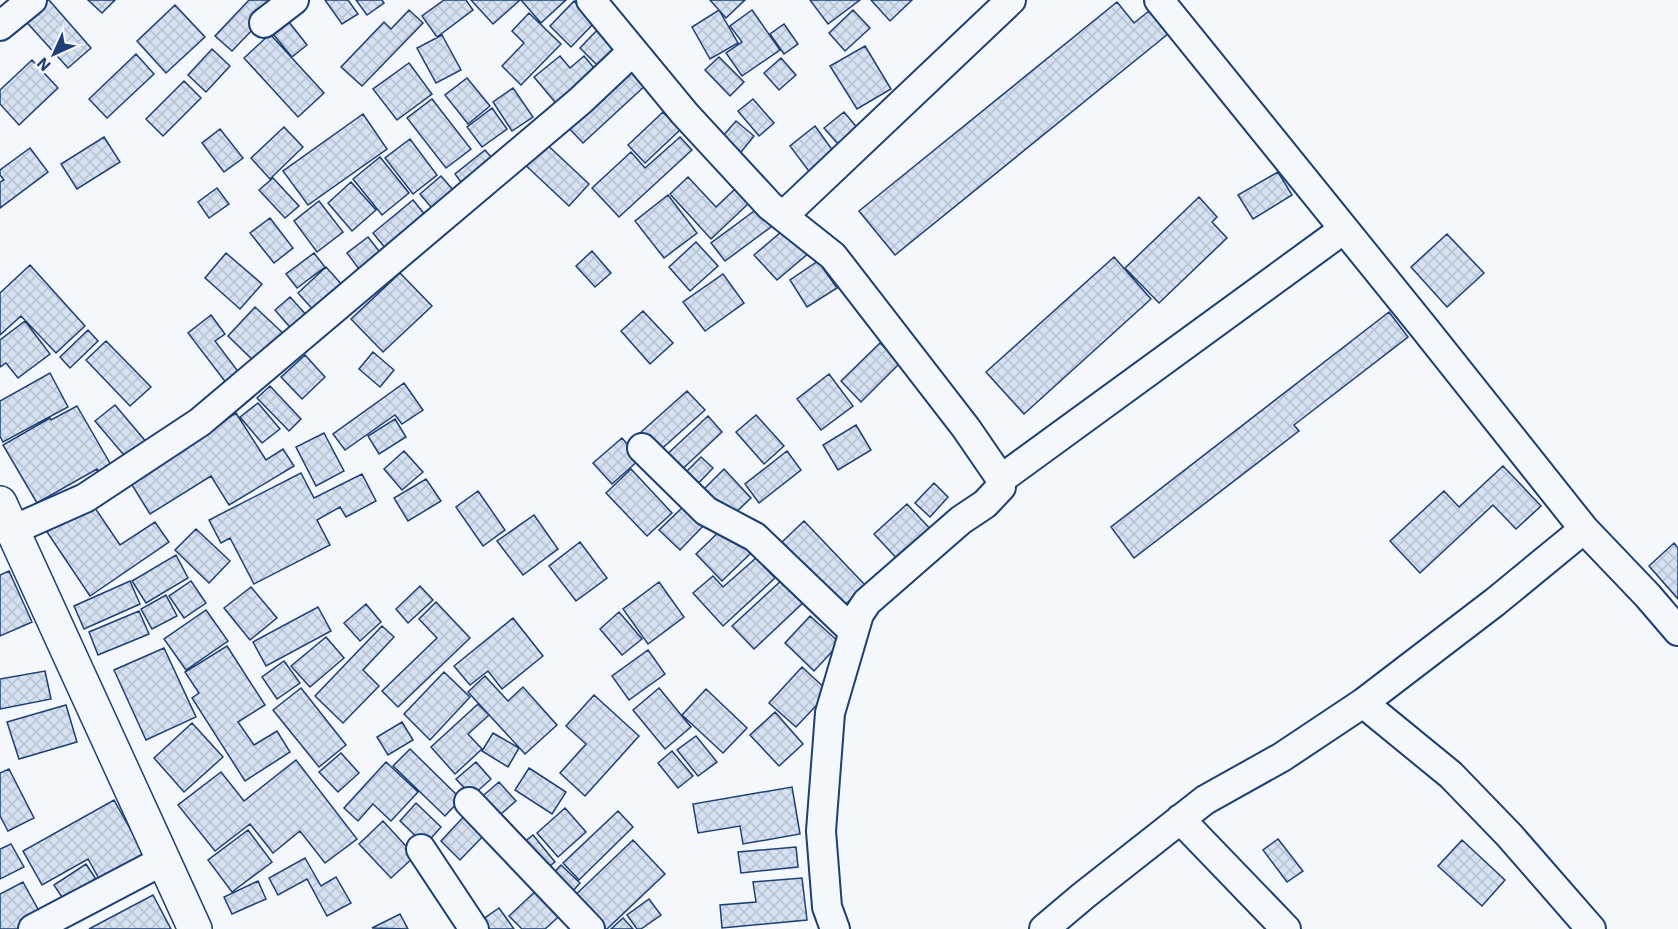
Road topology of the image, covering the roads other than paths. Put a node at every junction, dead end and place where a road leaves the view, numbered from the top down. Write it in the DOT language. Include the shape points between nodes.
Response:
graph roads {
  1 [pos="32,0"];
  2 [pos="294,0"];
  3 [pos="591,0"];
  4 [pos="1011,0"];
  5 [pos="1159,0"];
  6 [pos="264,23"];
  7 [pos="0,26"];
  8 [pos="633,51"];
  9 [pos="783,216"];
  10 [pos="1344,229"];
  11 [pos="642,448"];
  12 [pos="1001,479"];
  13 [pos="7,516"];
  14 [pos="1584,529"];
  15 [pos="853,631"];
  16 [pos="1678,631"];
  17 [pos="1363,703"];
  18 [pos="470,802"];
  19 [pos="1180,819"];
  20 [pos="421,849"];
  21 [pos="164,860"];
  22 [pos="33,929"];
  23 [pos="195,929"];
  24 [pos="474,929"];
  25 [pos="590,929"];
  26 [pos="835,929"];
  27 [pos="1044,929"];
  28 [pos="1286,929"];
  29 [pos="1591,929"];
  1 -- 7 [label="street"];
  2 -- 6 [label="street"];
  3 -- 8 [label="street"];
  4 -- 9 [label="street"];
  5 -- 10 [label="street"];
  8 -- 9 [label="street" via="685,114"];
  8 -- 13 [label="street" via="562,117 200,422 85,498"];
  9 -- 12 [label="street" via="833,256"];
  10 -- 12 [label="street"];
  10 -- 14 [label="street"];
  11 -- 15 [label="street" via="706,511 754,537"];
  12 -- 15 [label="street" via="1001,487 984,504 867,602"];
  13 -- 21 [label="main road"];
  14 -- 16 [label="street"];
  14 -- 17 [label="street"];
  15 -- 26 [label="street" via="830,713 821,831 827,907"];
  17 -- 19 [label="street"];
  17 -- 29 [label="street" via="1451,775"];
  18 -- 25 [label="street"];
  19 -- 27 [label="street"];
  19 -- 28 [label="street"];
  20 -- 24 [label="street"];
  21 -- 22 [label="street"];
  21 -- 23 [label="main road"];
}
